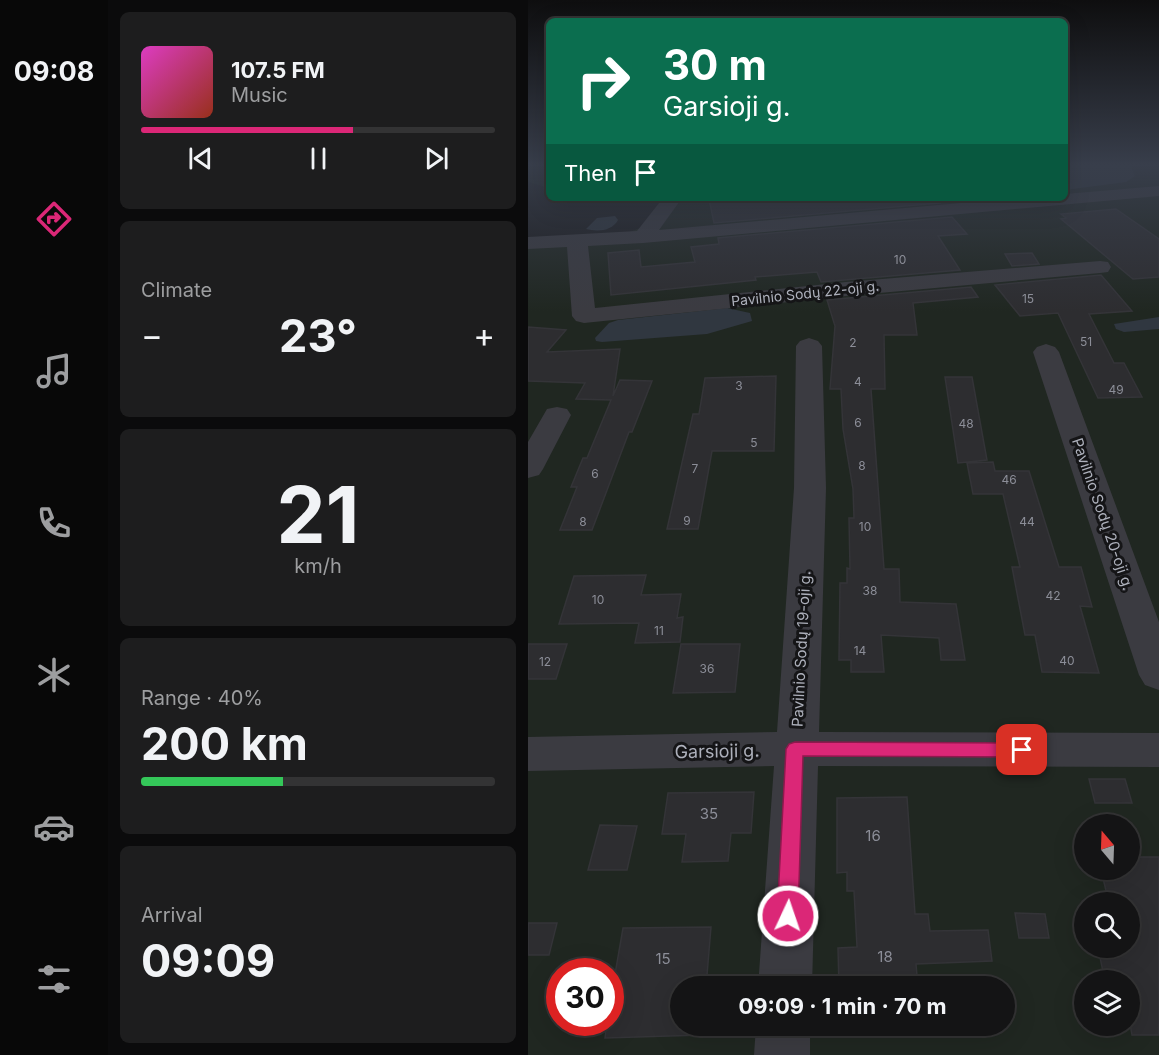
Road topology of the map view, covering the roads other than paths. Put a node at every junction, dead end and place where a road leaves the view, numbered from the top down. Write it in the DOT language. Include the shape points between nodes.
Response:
graph roads {
  1 [pos="661,213"];
  2 [pos="910,213"];
  3 [pos="643,237"];
  4 [pos="576,242"];
  5 [pos="528,243"];
  6 [pos="1100,267"];
  7 [pos="808,346"];
  8 [pos="1046,352"];
  9 [pos="557,415"];
  10 [pos="528,470"];
  11 [pos="1159,675"];
  12 [pos="795,749"];
  13 [pos="1159,750"];
  14 [pos="528,754"];
  15 [pos="785,976"];
  16 [pos="783,1036"];
  17 [pos="782,1055"];
  1 -- 3 [label="street"];
  2 -- 3 [label="street"];
  3 -- 4 [label="street"];
  4 -- 5 [label="street"];
  4 -- 6 [label="street, Pavilnio Sodų 22-oji g." via="584,316"];
  7 -- 12 [label="street, Pavilnio Sodų 19-oji g." via="810,488"];
  8 -- 11 [label="street, Pavilnio Sodų 20-oji g."];
  9 -- 10 [label="street"];
  12 -- 13 [label="street, Garsioji g."];
  12 -- 14 [label="street, Garsioji g."];
  12 -- 15 [label="street, Pavilnio Sodų 19-oji g."];
  16 -- 17 [label="street"];
}
